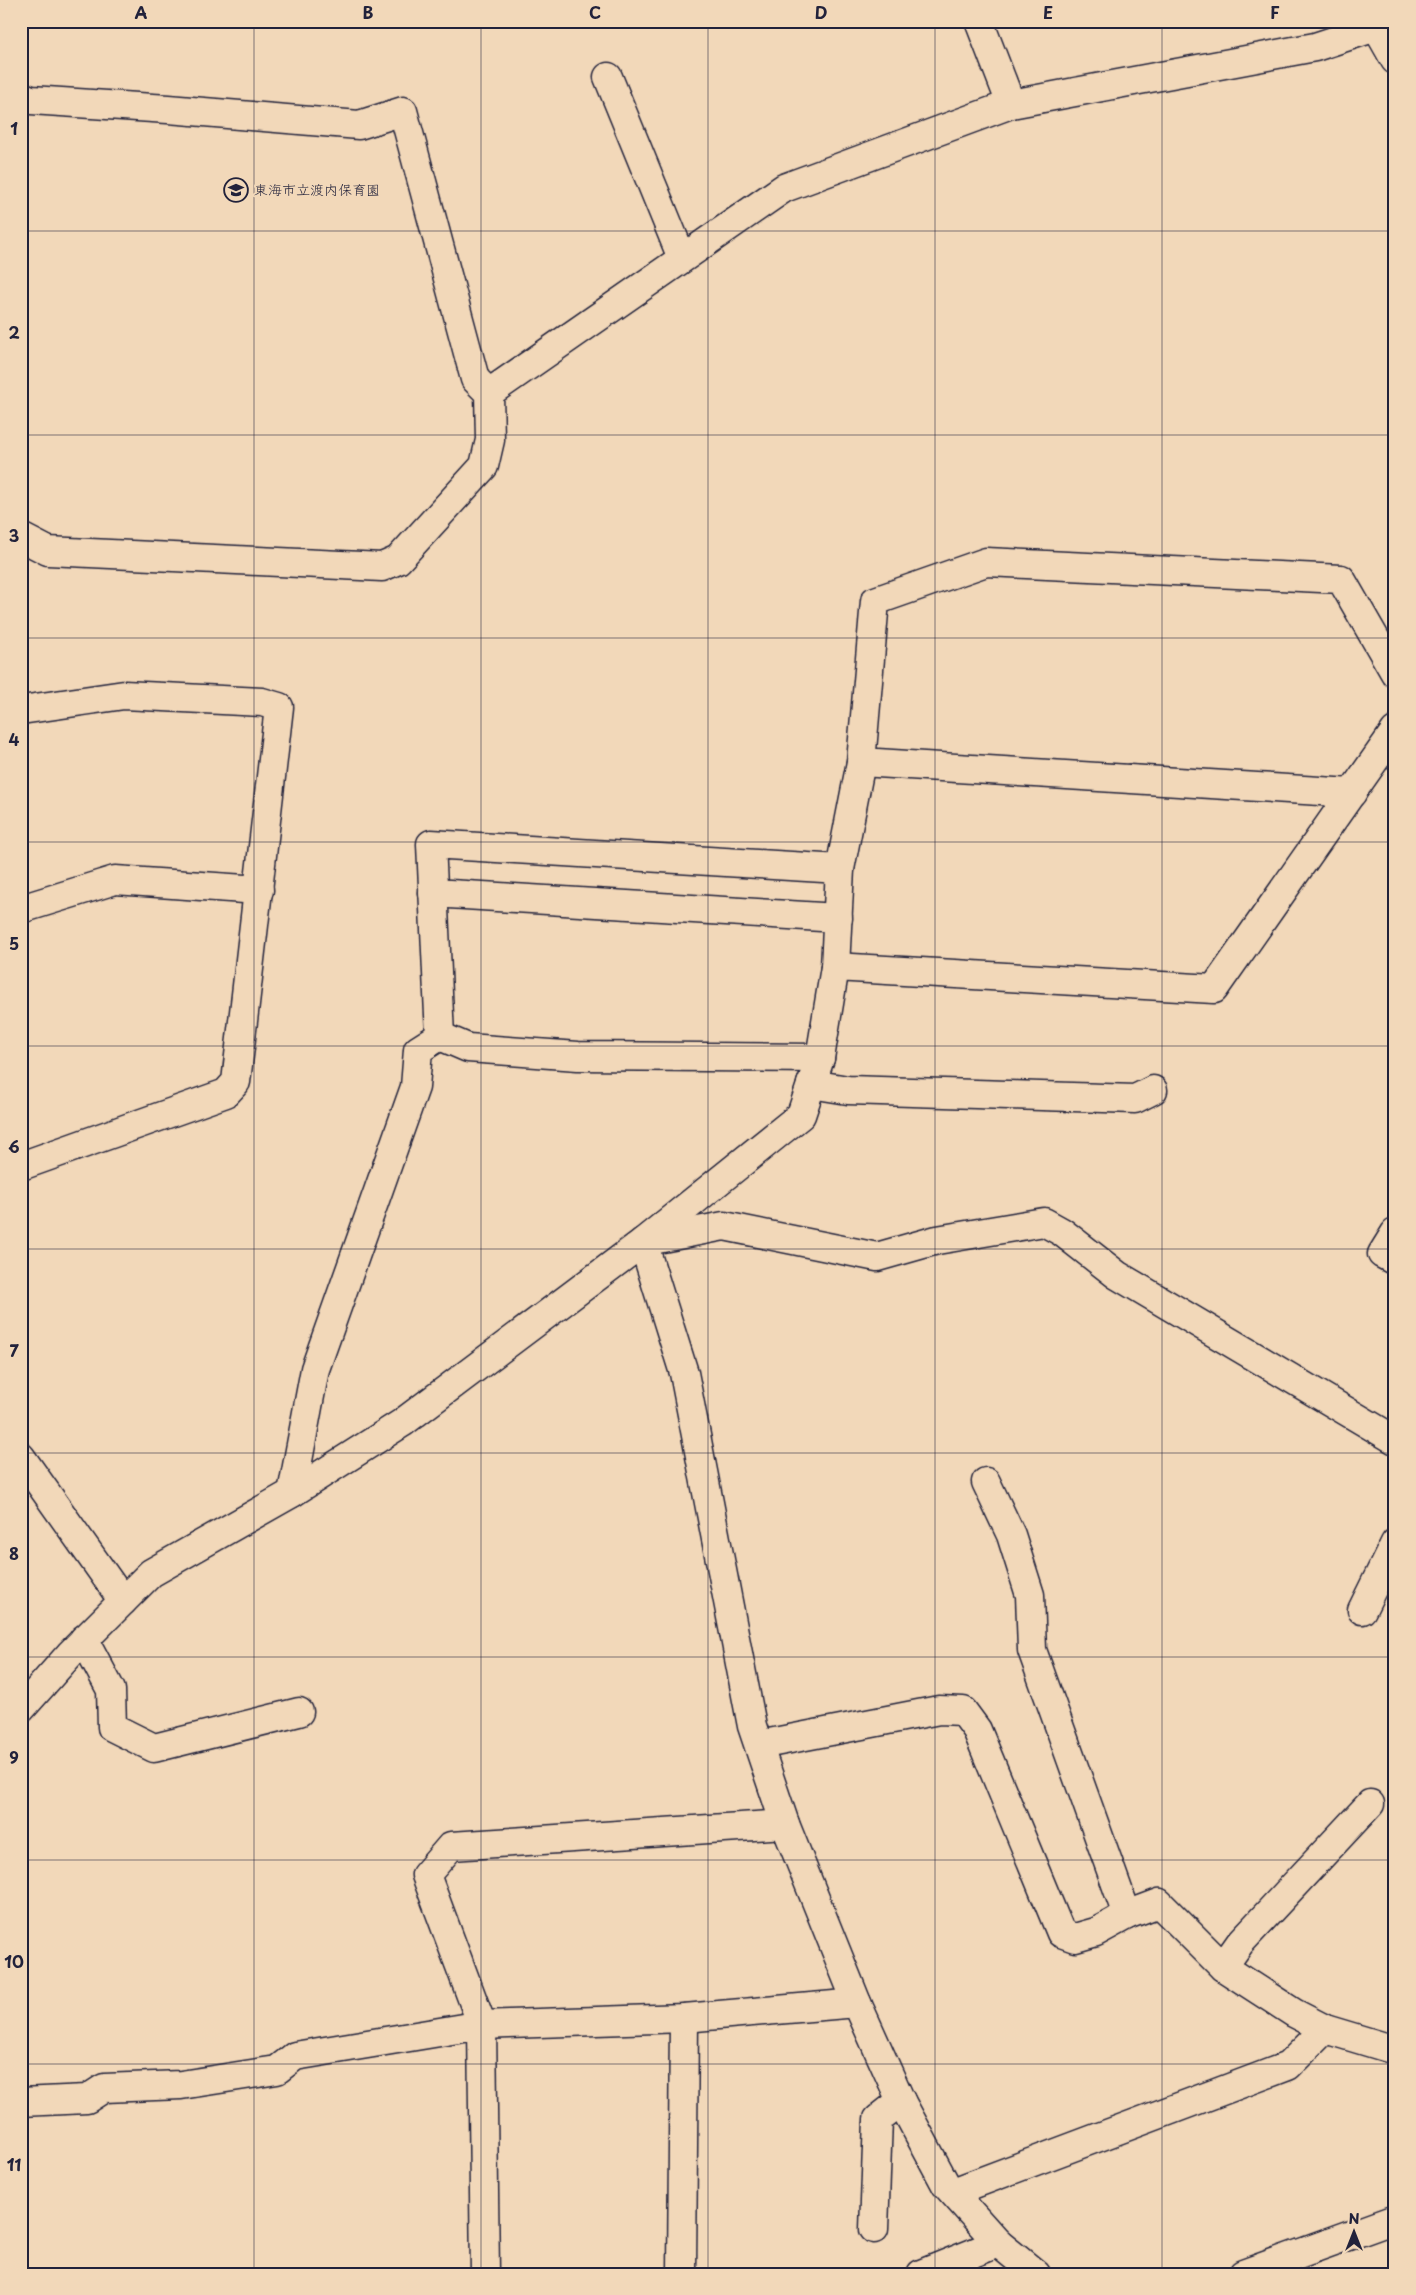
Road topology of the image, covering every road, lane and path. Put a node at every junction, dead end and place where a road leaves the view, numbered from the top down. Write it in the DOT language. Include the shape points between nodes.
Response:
graph roads {
  1 [pos="978,21"];
  2 [pos="1381,24"];
  3 [pos="1395,60"];
  4 [pos="608,78"];
  5 [pos="21,96"];
  6 [pos="1012,104"];
  7 [pos="682,258"];
  8 [pos="488,393"];
  9 [pos="21,537"];
  10 [pos="1387,642"];
  11 [pos="1395,673"];
  12 [pos="21,710"];
  13 [pos="1395,730"];
  14 [pos="861,762"];
  15 [pos="1352,793"];
  16 [pos="840,869"];
  17 [pos="259,890"];
  18 [pos="433,893"];
  19 [pos="21,909"];
  20 [pos="838,918"];
  21 [pos="835,967"];
  22 [pos="440,1036"];
  23 [pos="820,1058"];
  24 [pos="811,1084"];
  25 [pos="1153,1090"];
  26 [pos="21,1166"];
  27 [pos="1395,1232"];
  28 [pos="643,1242"];
  29 [pos="1395,1261"];
  30 [pos="1395,1440"];
  31 [pos="21,1457"];
  32 [pos="986,1482"];
  33 [pos="292,1493"];
  34 [pos="1395,1543"];
  35 [pos="123,1600"];
  36 [pos="1362,1610"];
  37 [pos="84,1640"];
  38 [pos="21,1709"];
  39 [pos="299,1712"];
  40 [pos="759,1745"];
  41 [pos="1370,1804"];
  42 [pos="785,1824"];
  43 [pos="1127,1915"];
  44 [pos="1223,1967"];
  45 [pos="857,2003"];
  46 [pos="684,2018"];
  47 [pos="482,2025"];
  48 [pos="1325,2029"];
  49 [pos="1395,2050"];
  50 [pos="901,2101"];
  51 [pos="21,2102"];
  52 [pos="953,2192"];
  53 [pos="1395,2219"];
  54 [pos="874,2228"];
  55 [pos="998,2243"];
  56 [pos="485,2274"];
  57 [pos="682,2274"];
  58 [pos="921,2274"];
  59 [pos="1036,2274"];
  60 [pos="1243,2274"];
  1 -- 6 [label="street"];
  2 -- 3 [label="street"];
  2 -- 6 [label="street" via="1316,47"];
  4 -- 7 [label="street"];
  5 -- 8 [label="street" via="31,100 359,125 403,112 475,379"];
  6 -- 7 [label="street" via="784,188"];
  7 -- 8 [label="street"];
  8 -- 9 [label="street" via="490,440 484,466 398,560 382,568 48,551"];
  10 -- 11 [label="street"];
  10 -- 14 [label="street" via="1341,579 986,562 875,601"];
  12 -- 17 [label="street" via="124,695 262,702 279,707"];
  13 -- 15 [label="street"];
  14 -- 15 [label="street"];
  14 -- 16 [label="street"];
  15 -- 21 [label="street" via="1214,989"];
  16 -- 18 [label="street" via="431,844"];
  16 -- 20 [label="street"];
  17 -- 19 [label="street" via="115,880"];
  17 -- 26 [label="street" via="236,1082 226,1093"];
  18 -- 20 [label="street"];
  18 -- 22 [label="street"];
  20 -- 21 [label="street"];
  21 -- 23 [label="street"];
  22 -- 23 [label="street" via="468,1048 578,1056"];
  22 -- 33 [label="street" via="418,1050 415,1087 315,1369"];
  23 -- 24 [label="street"];
  24 -- 25 [label="street" via="848,1090 1135,1098"];
  24 -- 28 [label="street" via="801,1115"];
  27 -- 29 [label="street" via="1382,1254"];
  28 -- 30 [label="street" via="724,1226 877,1257 937,1240 1044,1222 1117,1275"];
  28 -- 33 [label="street" via="402,1423"];
  28 -- 40 [label="street" via="684,1373 752,1726"];
  31 -- 35 [label="street"];
  32 -- 43 [label="street" via="1012,1535 1030,1595 1032,1650"];
  33 -- 35 [label="street" via="151,1573"];
  34 -- 36 [label="street"];
  35 -- 37 [label="street"];
  37 -- 38 [label="street"];
  37 -- 39 [label="street" via="111,1690 112,1727 154,1748"];
  40 -- 42 [label="street"];
  40 -- 43 [label="street" via="939,1710 963,1711 976,1730 1061,1933 1075,1938"];
  41 -- 44 [label="street" via="1240,1942"];
  42 -- 45 [label="street"];
  42 -- 47 [label="street" via="451,1846 426,1875"];
  43 -- 44 [label="street" via="1159,1903"];
  44 -- 48 [label="street"];
  45 -- 46 [label="street"];
  45 -- 50 [label="street"];
  46 -- 47 [label="street"];
  46 -- 57 [label="street"];
  47 -- 51 [label="street" via="295,2056 277,2070 180,2085 104,2088 87,2099"];
  47 -- 56 [label="street"];
  48 -- 49 [label="street"];
  48 -- 52 [label="street" via="1288,2066"];
  50 -- 52 [label="street" via="946,2185"];
  50 -- 54 [label="street" via="878,2119"];
  52 -- 55 [label="street"];
  53 -- 60 [label="street"];
  55 -- 58 [label="street"];
  55 -- 59 [label="street"];
}
